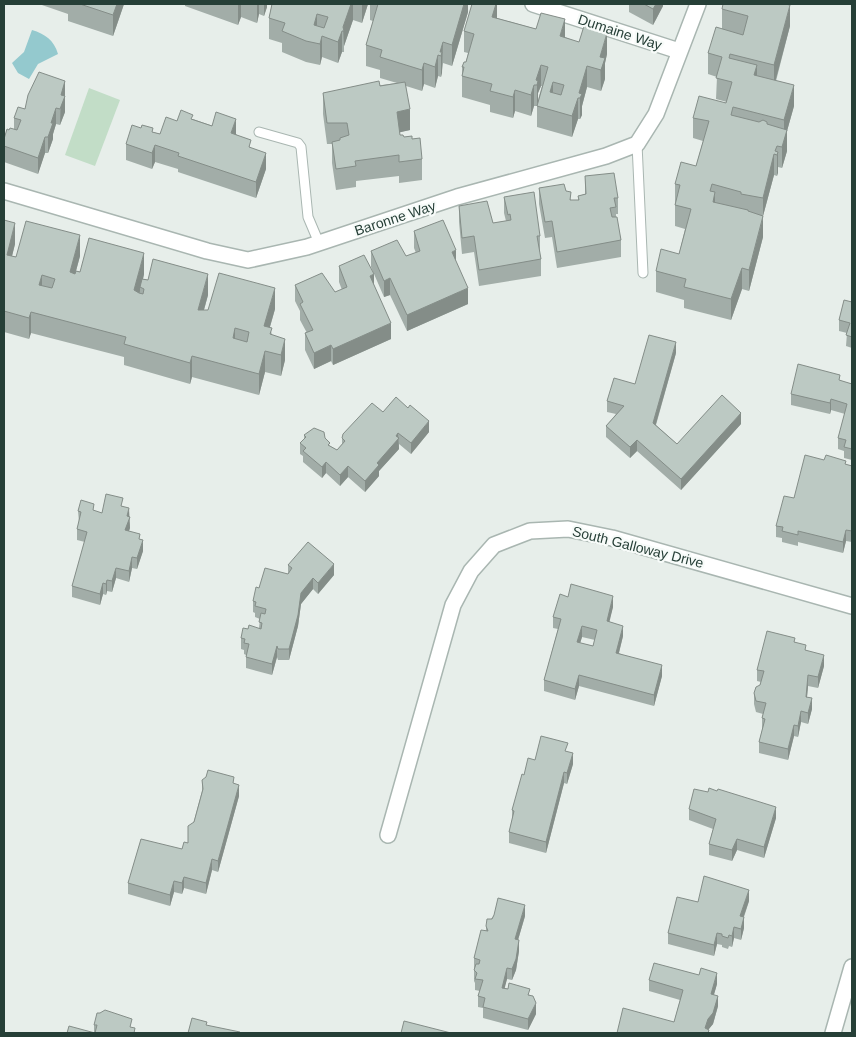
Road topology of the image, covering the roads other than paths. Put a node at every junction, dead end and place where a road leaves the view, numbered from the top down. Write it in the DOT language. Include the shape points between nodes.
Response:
graph roads {
  1 [pos="533,4"];
  2 [pos="698,4"];
  3 [pos="679,51"];
  4 [pos="259,132"];
  5 [pos="637,144"];
  6 [pos="4,191"];
  7 [pos="319,243"];
  8 [pos="643,273"];
  9 [pos="852,606"];
  10 [pos="388,835"];
  11 [pos="852,966"];
  12 [pos="833,1033"];
  1 -- 3 [label="street, Dumaine Way"];
  2 -- 3 [label="street"];
  3 -- 5 [label="street" via="656,114"];
  4 -- 7 [label="lane" via="298,143 301,147 308,217"];
  5 -- 7 [label="street, Baronne Way" via="606,156 458,197"];
  5 -- 8 [label="lane"];
  6 -- 7 [label="street, Baronne Way" via="248,260"];
  9 -- 10 [label="street, South Galloway Drive" via="612,538 568,529 530,531 494,545 471,571 453,605"];
  11 -- 12 [label="street"];
}
